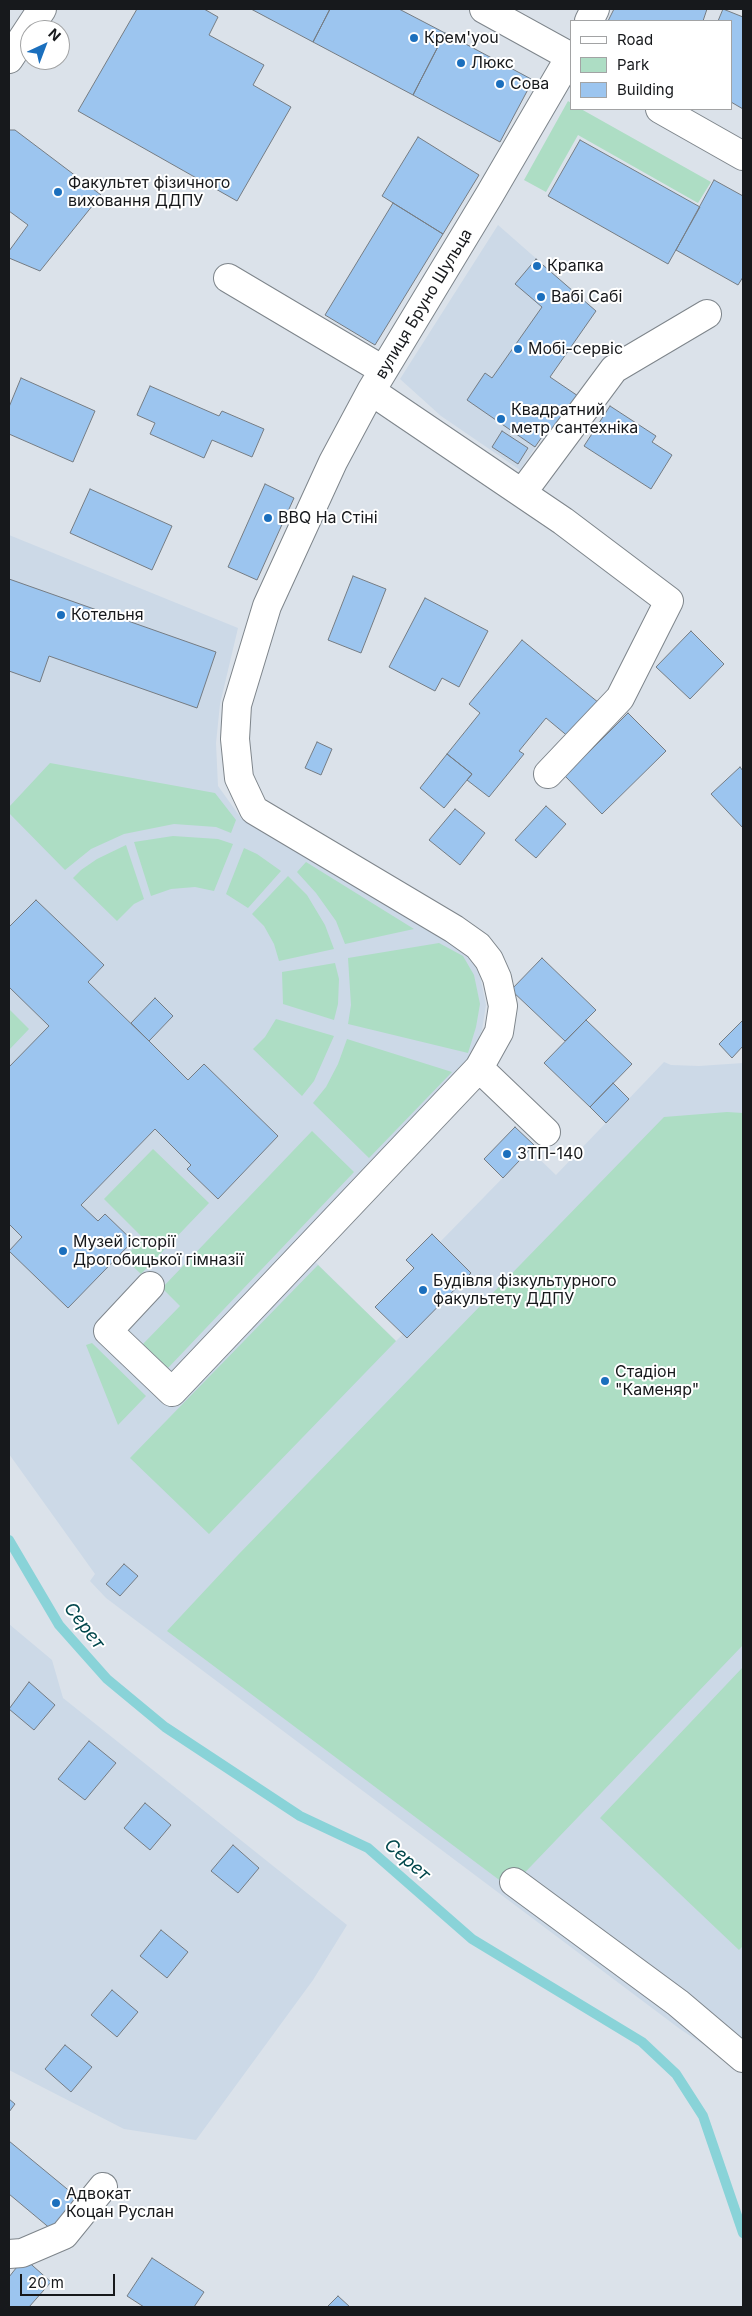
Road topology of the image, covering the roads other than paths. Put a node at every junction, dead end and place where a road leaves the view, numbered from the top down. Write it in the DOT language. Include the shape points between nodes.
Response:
graph roads {
  1 [pos="42,9"];
  2 [pos="484,9"];
  3 [pos="570,56"];
  4 [pos="9,59"];
  5 [pos="662,110"];
  6 [pos="743,156"];
  7 [pos="228,278"];
  8 [pos="707,314"];
  9 [pos="377,380"];
  10 [pos="522,493"];
  11 [pos="548,774"];
  12 [pos="479,1068"];
  13 [pos="546,1132"];
  14 [pos="150,1286"];
  15 [pos="514,1882"];
  16 [pos="743,2058"];
  17 [pos="103,2188"];
  18 [pos="9,2254"];
  1 -- 4 [label="street"];
  2 -- 3 [label="street"];
  3 -- 9 [label="street, вулиця Бруно Шульца"];
  5 -- 6 [label="street"];
  7 -- 9 [label="street"];
  8 -- 10 [label="street" via="614,369"];
  9 -- 10 [label="street, вулиця Бруно Шульца"];
  9 -- 12 [label="street" via="330,470 267,606 237,705 235,739 239,778 254,810 478,946 497,978 503,1006 499,1032"];
  10 -- 11 [label="street, вулиця Бруно Шульца" via="669,601 620,698"];
  12 -- 13 [label="street"];
  12 -- 14 [label="street" via="172,1392 108,1331"];
  15 -- 16 [label="street" via="678,2003"];
  17 -- 18 [label="street" via="64,2234 22,2253"];
}
